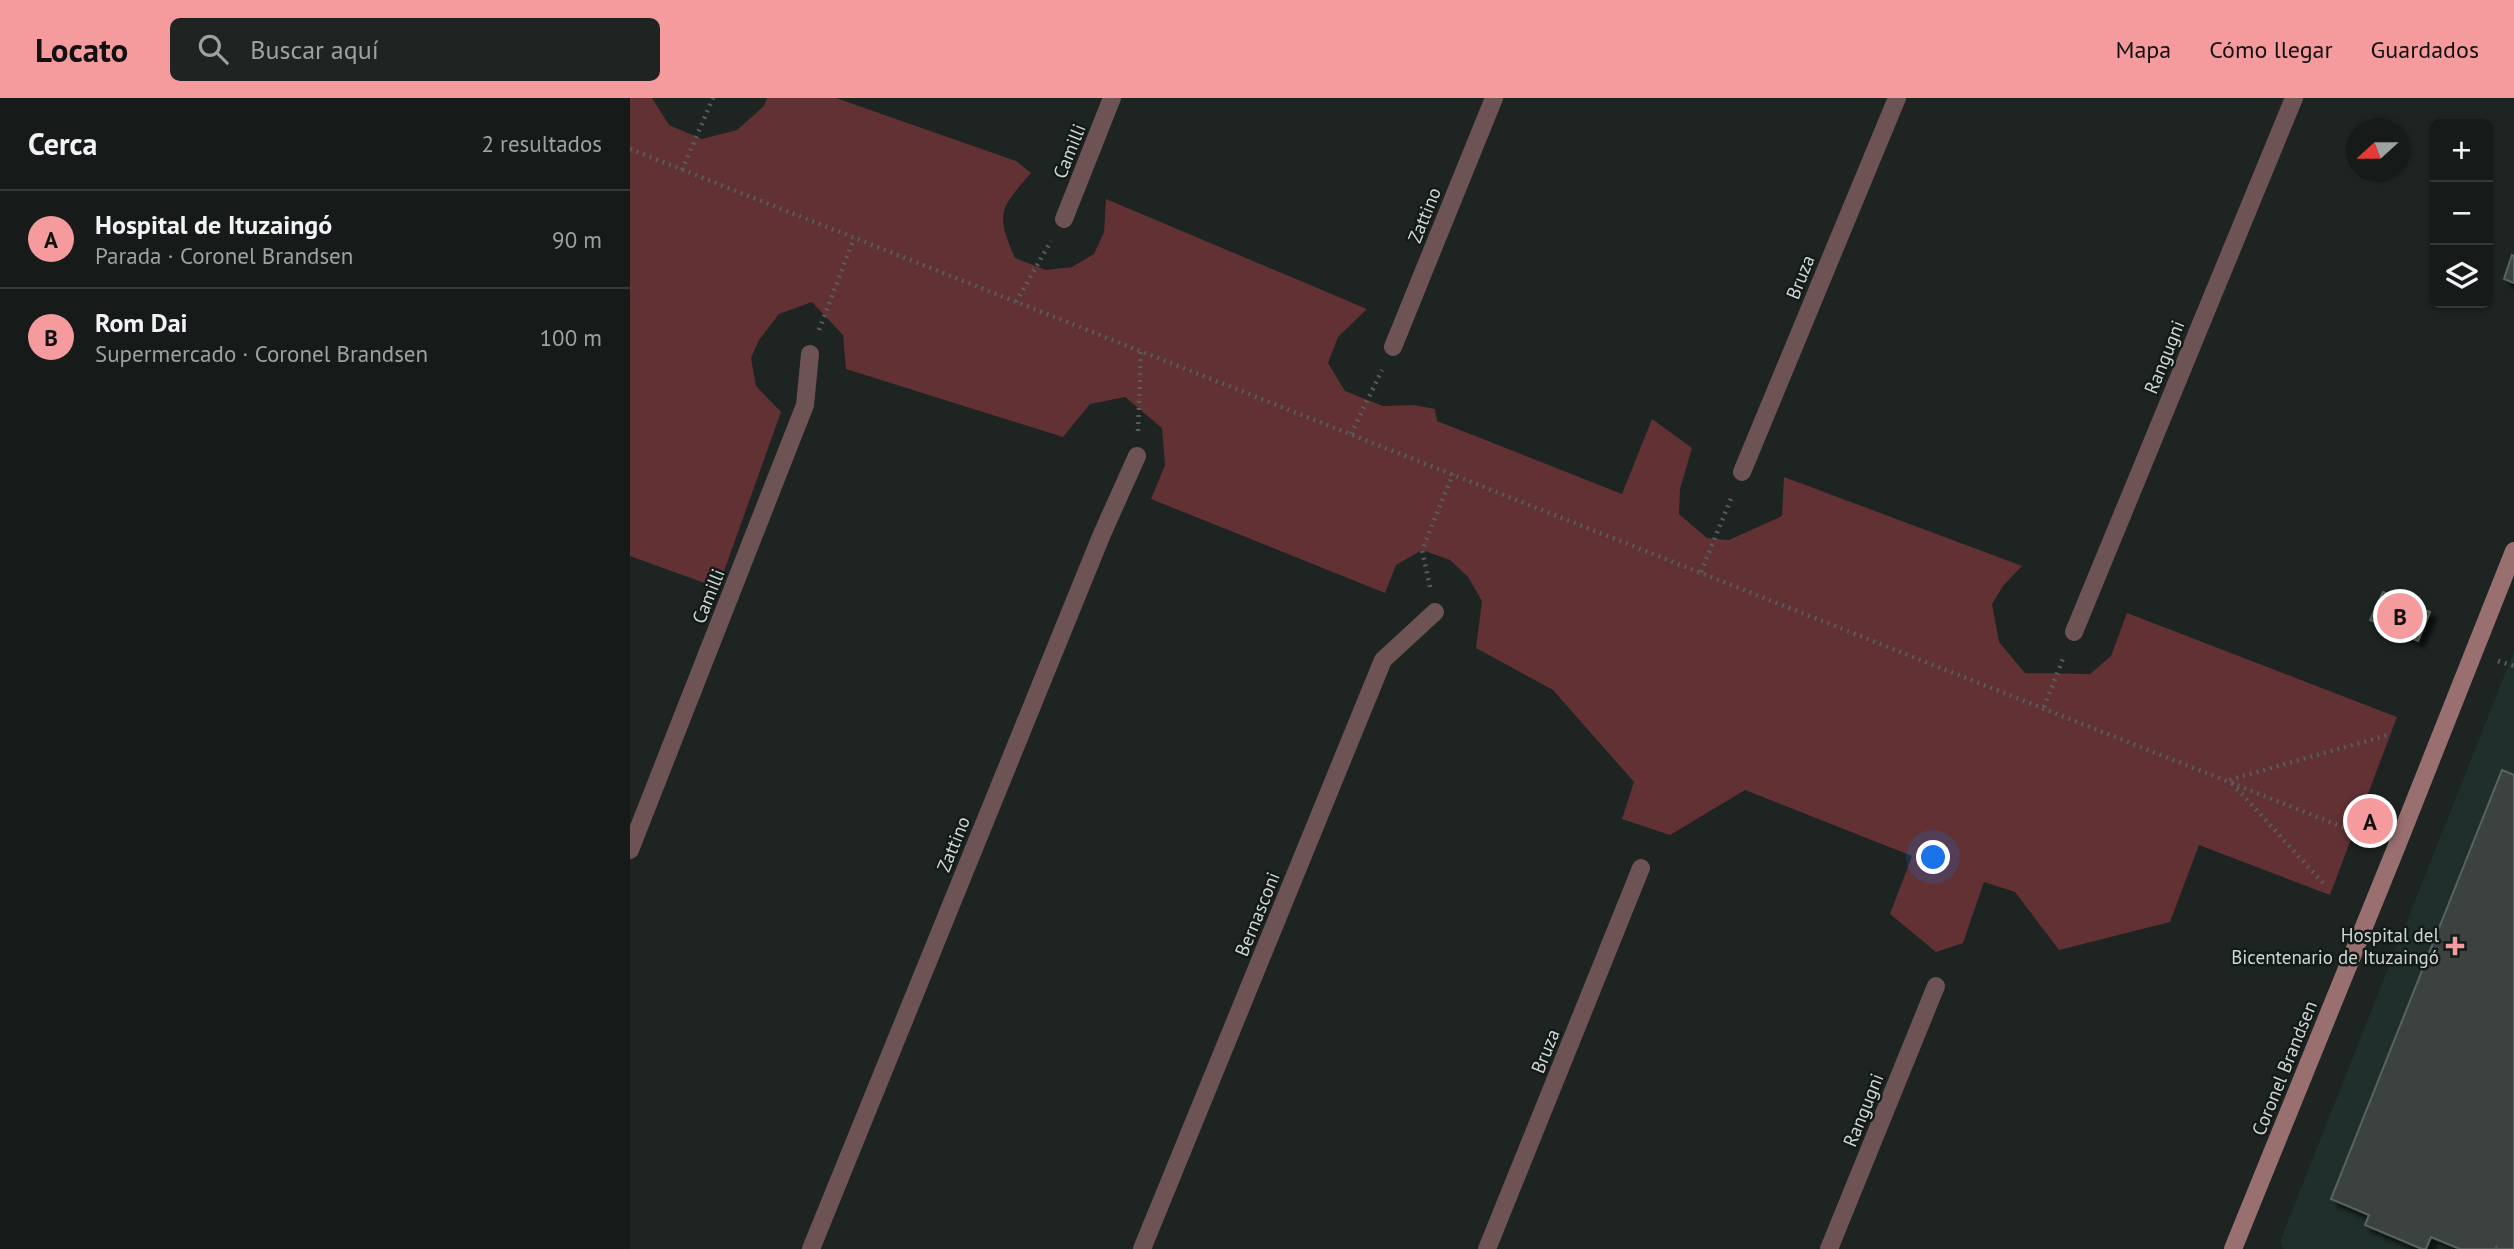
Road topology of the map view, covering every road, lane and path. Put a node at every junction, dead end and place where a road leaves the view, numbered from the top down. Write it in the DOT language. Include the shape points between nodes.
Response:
graph roads {
  1 [pos="713,98"];
  2 [pos="1112,98"];
  3 [pos="1494,98"];
  4 [pos="1897,98"];
  5 [pos="2294,98"];
  6 [pos="630,149"];
  7 [pos="682,170"];
  8 [pos="1064,219"];
  9 [pos="854,238"];
  10 [pos="1016,302"];
  11 [pos="1393,347"];
  12 [pos="1141,351"];
  13 [pos="810,354"];
  14 [pos="1351,434"];
  15 [pos="1138,456"];
  16 [pos="1742,472"];
  17 [pos="1453,474"];
  18 [pos="2514,551"];
  19 [pos="1701,572"];
  20 [pos="1435,612"];
  21 [pos="2074,632"];
  22 [pos="2044,707"];
  23 [pos="2391,734"];
  24 [pos="2229,780"];
  25 [pos="2396,848"];
  26 [pos="630,850"];
  27 [pos="1641,868"];
  28 [pos="2323,883"];
  29 [pos="1936,986"];
  30 [pos="811,1249"];
  31 [pos="1142,1249"];
  32 [pos="1487,1249"];
  33 [pos="1829,1249"];
  34 [pos="2233,1249"];
  1 -- 7 [label="path"];
  2 -- 8 [label="street, Camilli"];
  3 -- 11 [label="street, Zattino"];
  4 -- 16 [label="street, Bruza"];
  5 -- 21 [label="street, Rangugni"];
  6 -- 7 [label="path"];
  7 -- 9 [label="path"];
  8 -- 10 [label="path"];
  9 -- 10 [label="path"];
  9 -- 13 [label="path"];
  10 -- 12 [label="path"];
  11 -- 14 [label="path"];
  12 -- 14 [label="path"];
  12 -- 15 [label="path"];
  13 -- 26 [label="street, Camilli" via="805,405"];
  14 -- 17 [label="path"];
  15 -- 30 [label="street, Zattino" via="1102,534"];
  16 -- 19 [label="path"];
  17 -- 19 [label="path"];
  17 -- 20 [label="path" via="1422,550"];
  18 -- 25 [label="street, Coronel Brandsen"];
  19 -- 22 [label="path"];
  20 -- 31 [label="street, Bernasconi" via="1383,660"];
  21 -- 22 [label="path"];
  22 -- 24 [label="path"];
  23 -- 24 [label="path"];
  24 -- 25 [label="path"];
  24 -- 28 [label="path"];
  25 -- 34 [label="street, Coronel Brandsen"];
  27 -- 32 [label="street, Bruza"];
  29 -- 33 [label="street, Rangugni"];
}
